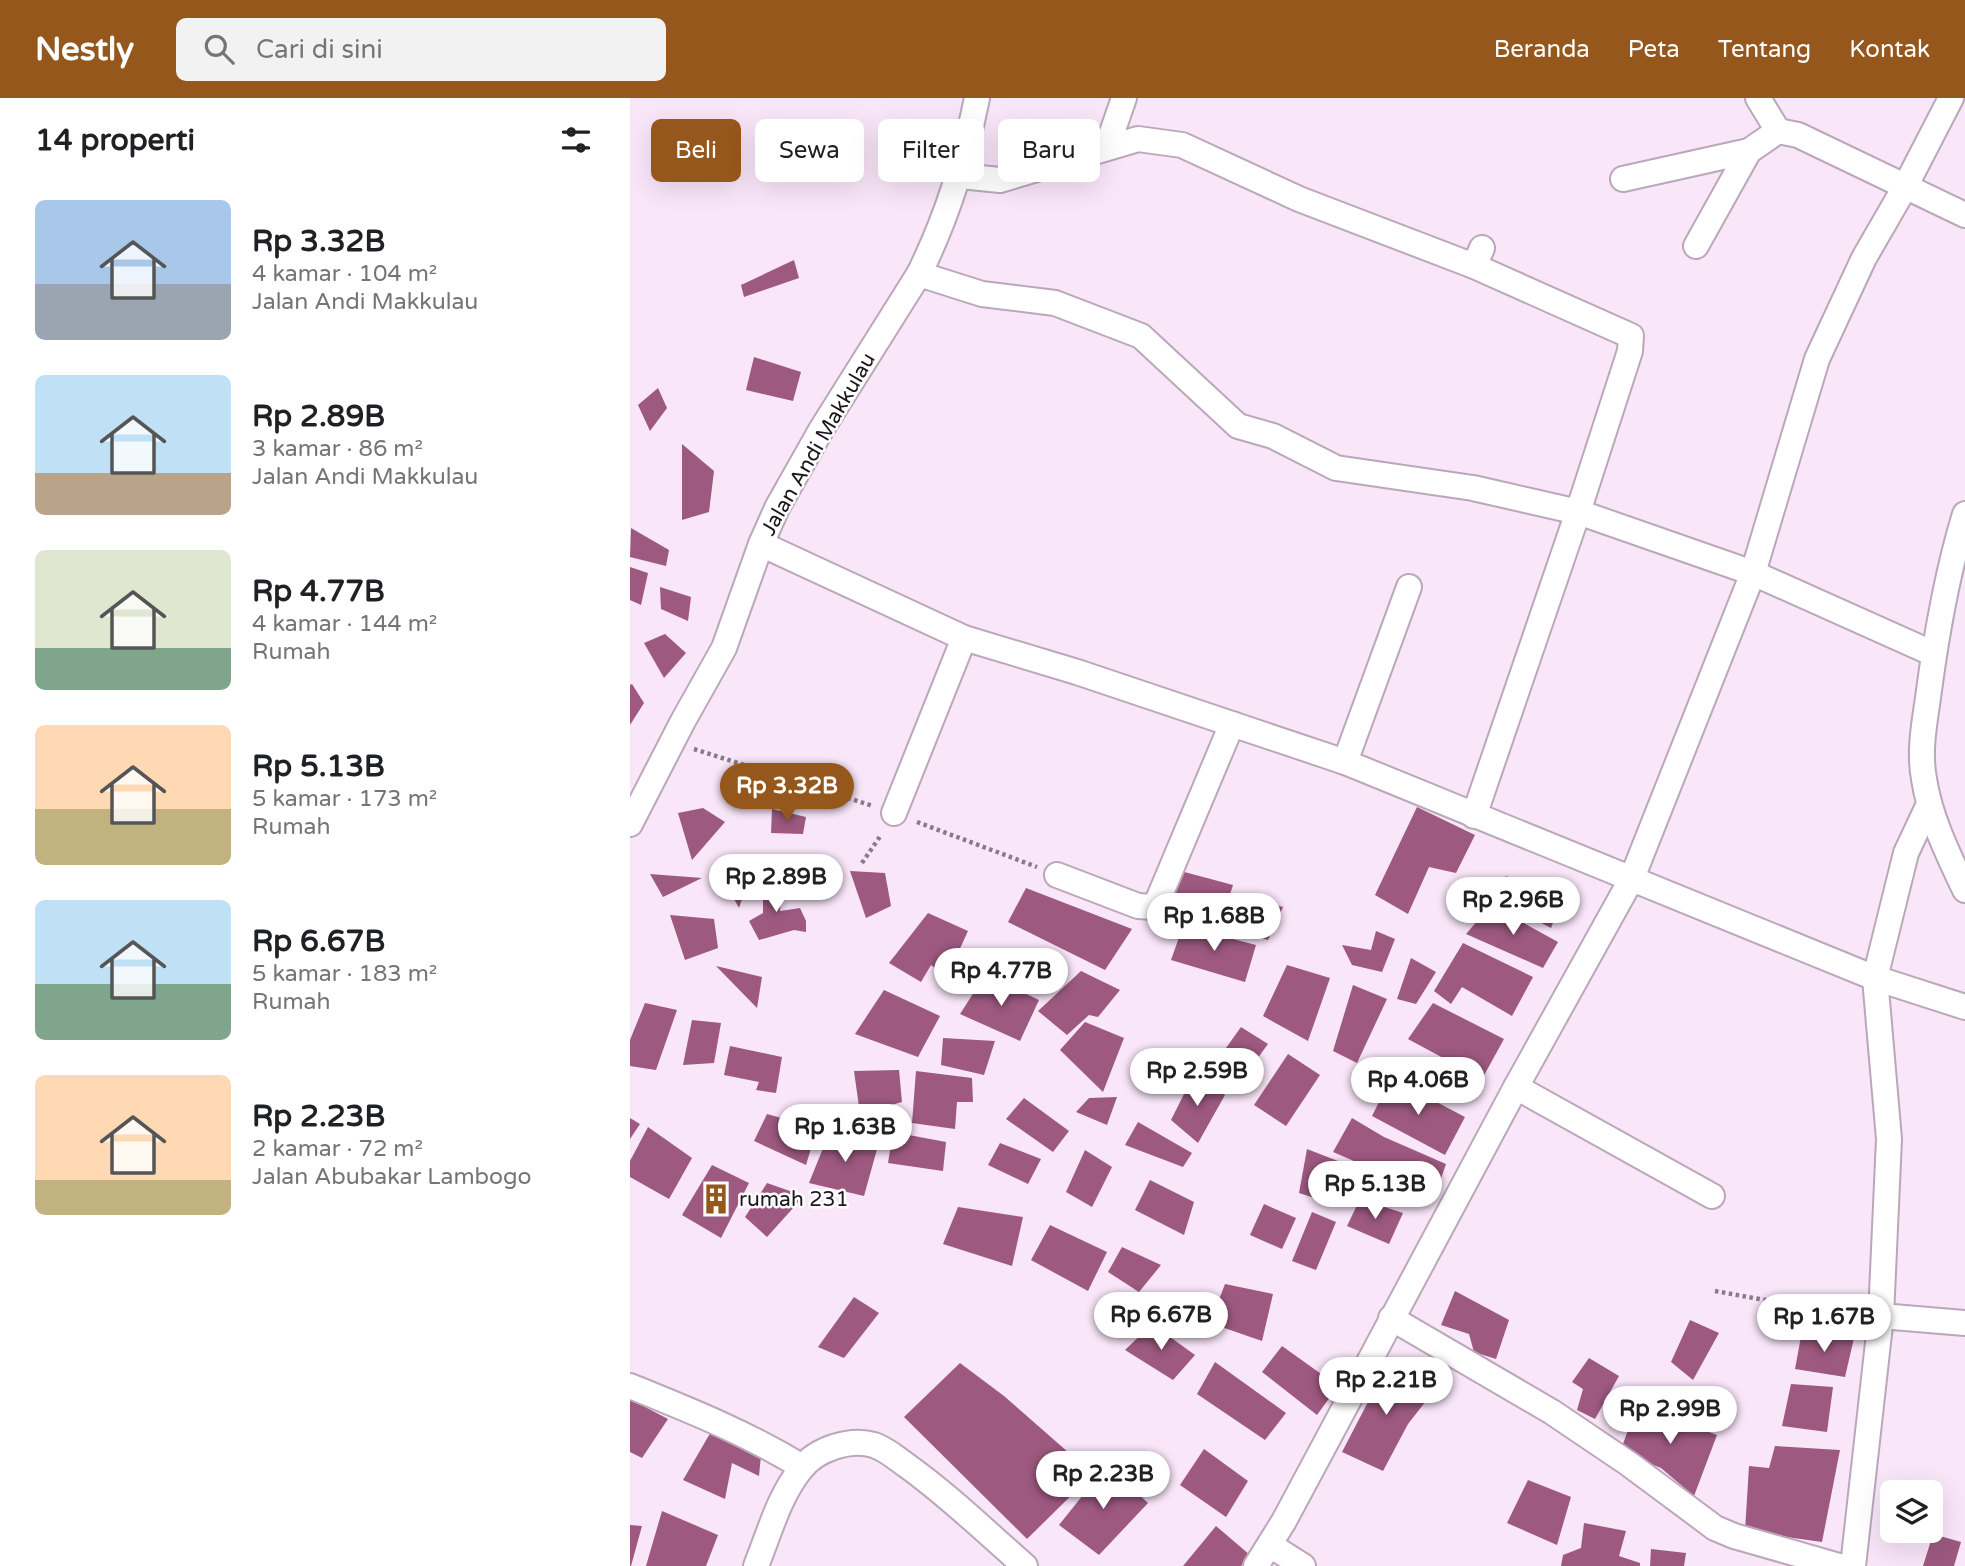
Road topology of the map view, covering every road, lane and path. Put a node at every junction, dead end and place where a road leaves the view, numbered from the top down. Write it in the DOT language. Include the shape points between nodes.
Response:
graph roads {
  1 [pos="977,98"];
  2 [pos="1124,98"];
  3 [pos="1758,98"];
  4 [pos="1951,98"];
  5 [pos="972,119"];
  6 [pos="1777,131"];
  7 [pos="1107,147"];
  8 [pos="1749,151"];
  9 [pos="984,178"];
  10 [pos="1623,179"];
  11 [pos="957,182"];
  12 [pos="1905,187"];
  13 [pos="1965,215"];
  14 [pos="1696,246"];
  15 [pos="919,274"];
  16 [pos="1578,512"];
  17 [pos="1965,513"];
  18 [pos="761,544"];
  19 [pos="1753,573"];
  20 [pos="1409,587"];
  21 [pos="964,638"];
  22 [pos="1934,654"];
  23 [pos="1232,724"];
  24 [pos="674,742"];
  25 [pos="1345,762"];
  26 [pos="1929,804"];
  27 [pos="894,813"];
  28 [pos="1474,816"];
  29 [pos="630,824"];
  30 [pos="862,863"];
  31 [pos="1057,875"];
  32 [pos="1632,878"];
  33 [pos="1965,890"];
  34 [pos="1875,978"];
  35 [pos="1965,1007"];
  36 [pos="1516,1087"];
  37 [pos="1712,1196"];
  38 [pos="1716,1291"];
  39 [pos="1881,1316"];
  40 [pos="1391,1318"];
  41 [pos="1965,1323"];
  42 [pos="630,1385"];
  43 [pos="802,1467"];
  44 [pos="1270,1545"];
  45 [pos="756,1566"];
  46 [pos="1025,1566"];
  47 [pos="1256,1566"];
  48 [pos="1303,1566"];
  49 [pos="1839,1566"];
  50 [pos="1853,1566"];
  1 -- 5 [label="street, Jalan Andi Makkulau"];
  2 -- 7 [label="street"];
  3 -- 6 [label="street"];
  4 -- 12 [label="street"];
  6 -- 8 [label="street"];
  6 -- 12 [label="street" via="1798,135"];
  7 -- 9 [label="street" via="1000,180"];
  7 -- 16 [label="street" via="1138,139 1182,145 1299,199 1478,257 1631,336 1630,352"];
  8 -- 10 [label="street"];
  8 -- 14 [label="street"];
  11 -- 15 [label="street, Jalan Andi Makkulau"];
  12 -- 13 [label="street"];
  12 -- 19 [label="street" via="1864,258 1817,359"];
  15 -- 16 [label="street" via="982,294 1055,303 1141,336 1238,426 1273,436 1336,468 1473,488"];
  15 -- 18 [label="street, Jalan Andi Makkulau" via="821,430"];
  16 -- 19 [label="street"];
  16 -- 28 [label="street"];
  17 -- 22 [label="street"];
  18 -- 21 [label="street"];
  18 -- 24 [label="street, Jalan Andi Makkulau" via="724,648"];
  19 -- 22 [label="street"];
  19 -- 32 [label="street"];
  20 -- 25 [label="street"];
  21 -- 23 [label="street"];
  21 -- 27 [label="street"];
  22 -- 26 [label="street" via="1922,746"];
  23 -- 25 [label="street"];
  23 -- 31 [label="street" via="1152,907 1138,906"];
  24 -- 27 [label="path"];
  24 -- 29 [label="street, Jalan Andi Makkulau"];
  25 -- 28 [label="street"];
  26 -- 33 [label="street"];
  26 -- 34 [label="street" via="1906,853"];
  27 -- 30 [label="path"];
  27 -- 31 [label="path"];
  28 -- 32 [label="street"];
  32 -- 34 [label="street"];
  32 -- 36 [label="street"];
  34 -- 35 [label="street"];
  34 -- 39 [label="street" via="1889,1139"];
  36 -- 37 [label="street"];
  36 -- 40 [label="street"];
  38 -- 39 [label="path"];
  39 -- 41 [label="street"];
  39 -- 50 [label="street"];
  40 -- 44 [label="street"];
  40 -- 49 [label="street" via="1552,1412 1714,1528"];
  42 -- 43 [label="street" via="727,1425"];
  43 -- 45 [label="street" via="784,1496"];
  43 -- 46 [label="street" via="839,1445 874,1446 928,1480"];
  44 -- 47 [label="street"];
  44 -- 48 [label="street"];
}
